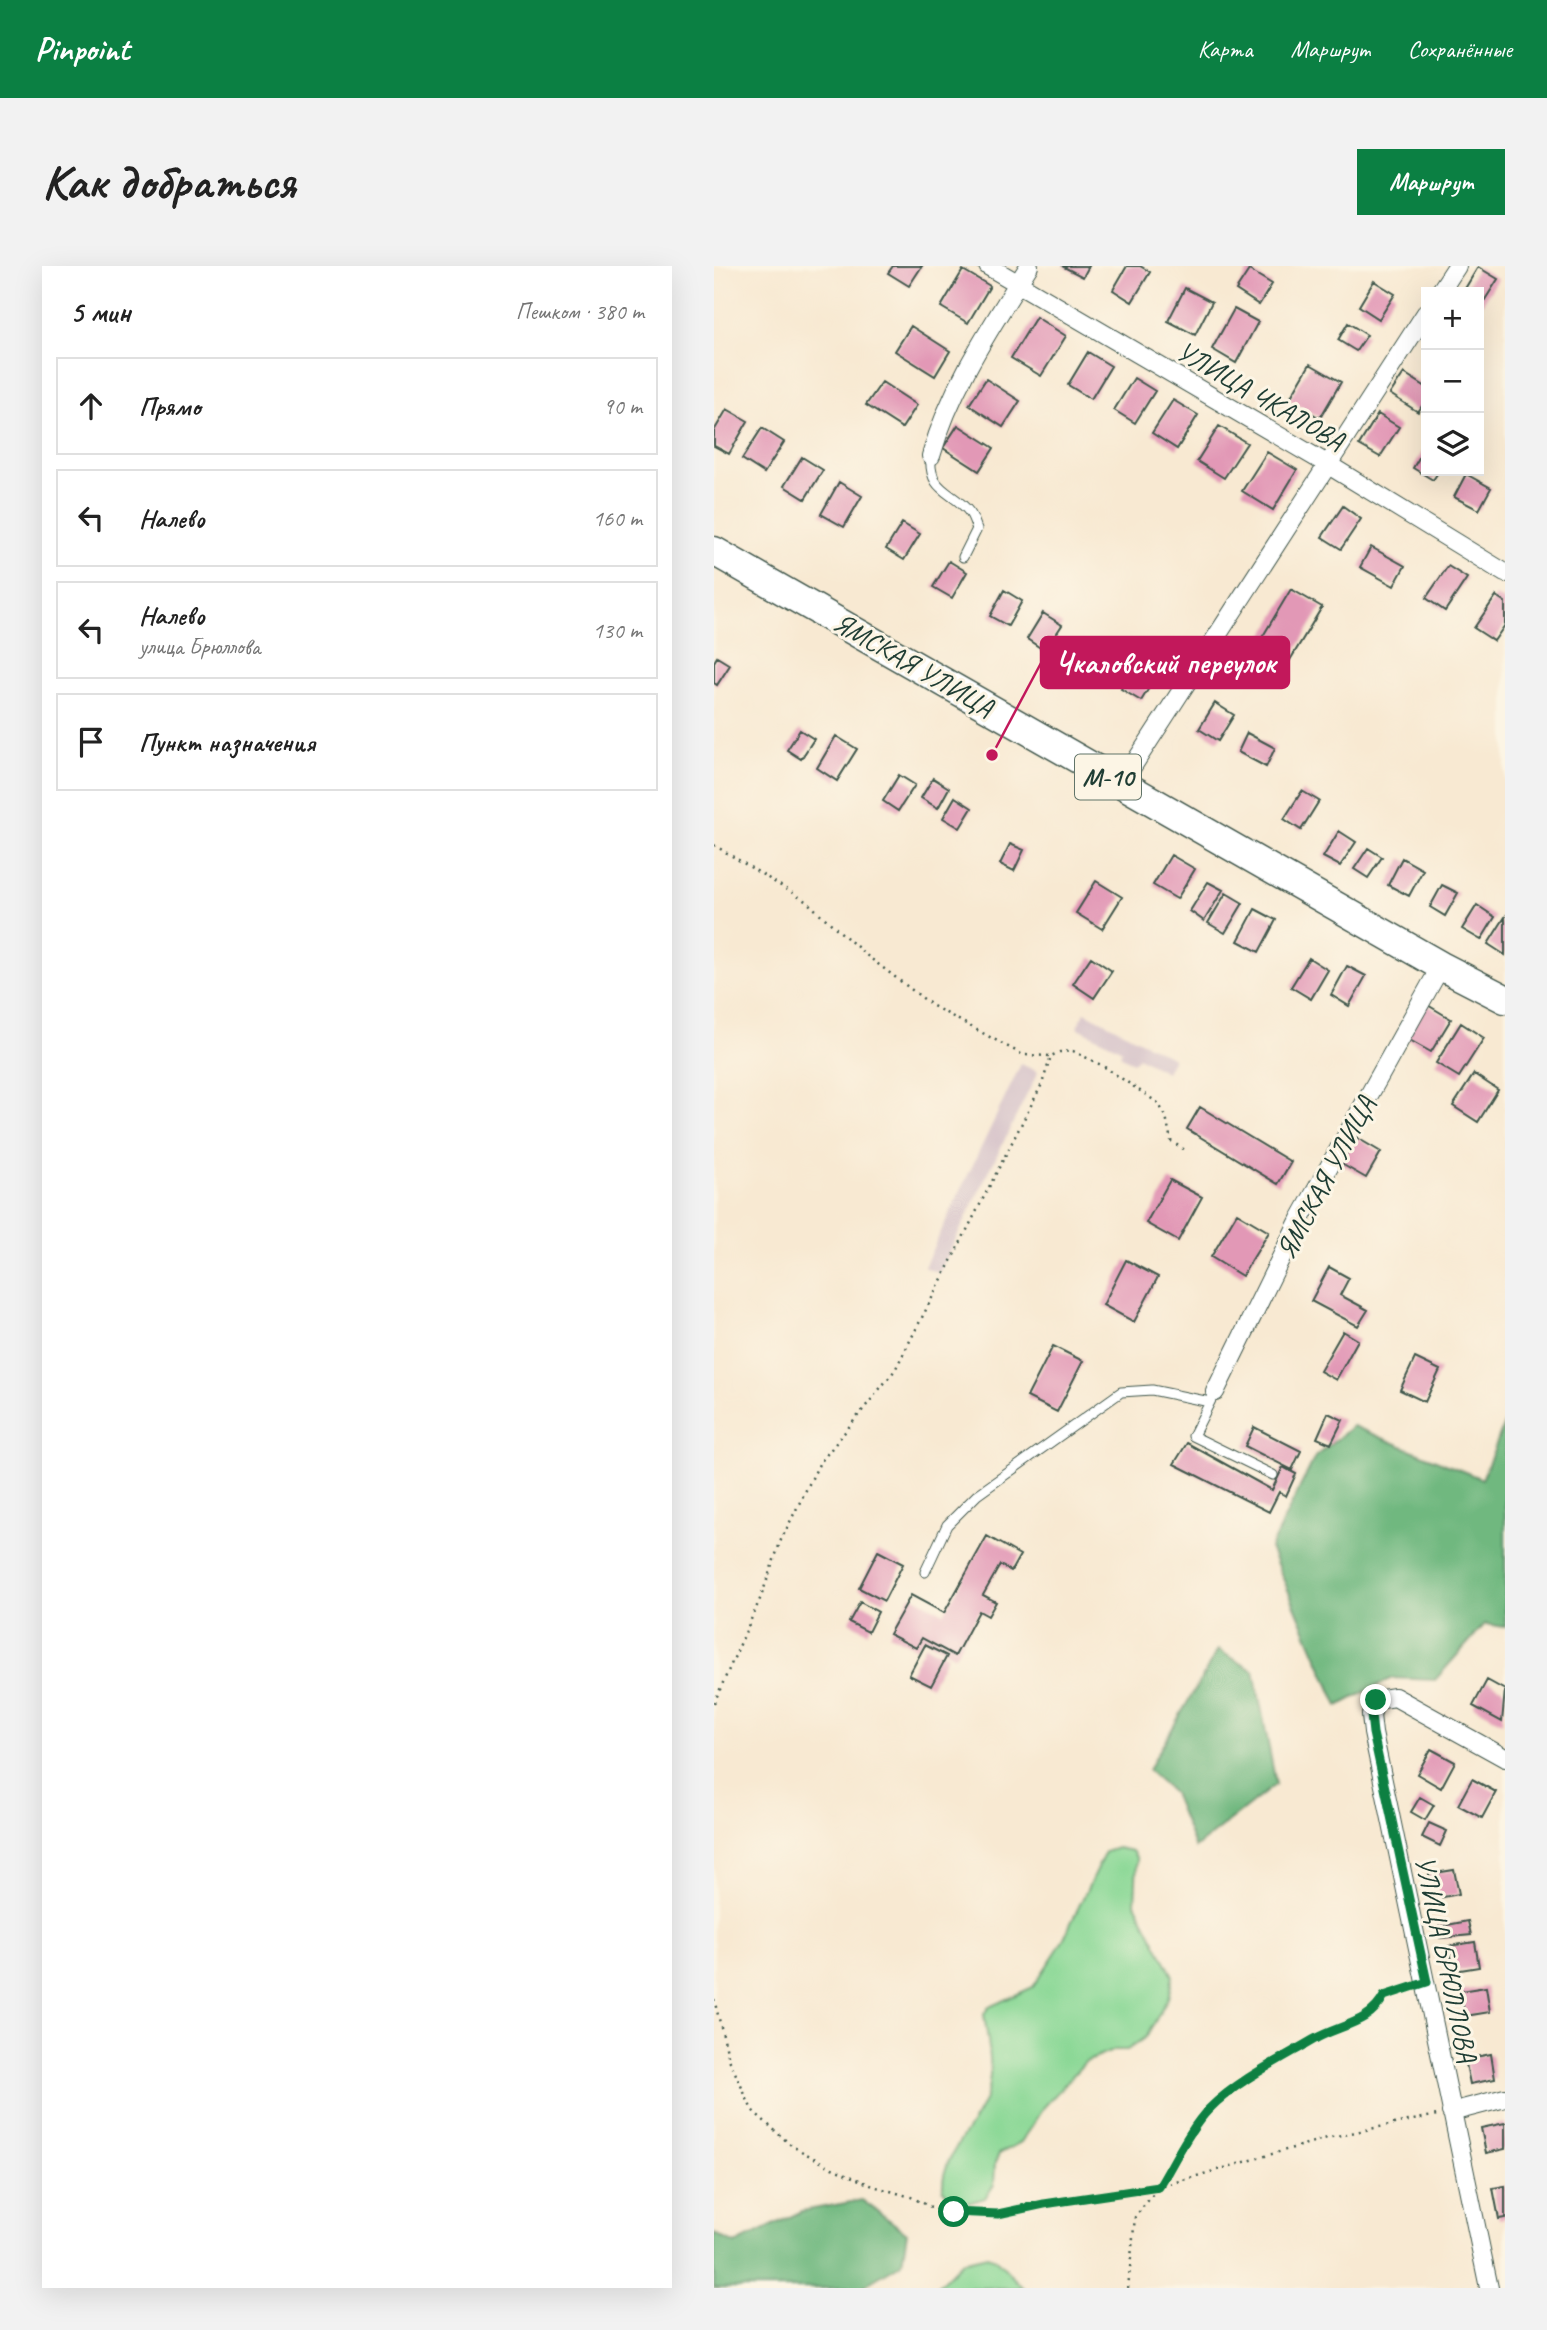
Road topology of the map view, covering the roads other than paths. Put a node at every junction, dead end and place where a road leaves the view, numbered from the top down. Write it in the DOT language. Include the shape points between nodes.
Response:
graph roads {
  1 [pos="988,266"];
  2 [pos="1028,266"];
  3 [pos="1457,266"];
  4 [pos="1018,284"];
  5 [pos="1443,287"];
  6 [pos="1421,321"];
  7 [pos="932,456"];
  8 [pos="1327,464"];
  9 [pos="714,551"];
  10 [pos="963,557"];
  11 [pos="1505,573"];
  12 [pos="1121,784"];
  13 [pos="1441,966"];
  14 [pos="1505,999"];
  15 [pos="1212,1397"];
  16 [pos="1273,1475"];
  17 [pos="925,1572"];
  18 [pos="1505,1758"];
  19 [pos="1505,2098"];
  20 [pos="1451,2112"];
  21 [pos="1489,2288"];
  1 -- 4 [label="street, УЛИЦА ЧКАЛОВА"];
  2 -- 4 [label="street"];
  3 -- 5 [label="street"];
  4 -- 7 [label="street" via="966,369 940,424"];
  4 -- 8 [label="street, УЛИЦА ЧКАЛОВА"];
  6 -- 8 [label="street"];
  7 -- 10 [label="lane" via="930,469 940,490 971,513 977,529"];
  8 -- 11 [label="street, УЛИЦА ЧКАЛОВА"];
  8 -- 12 [label="street"];
  9 -- 12 [label="highway, ЯМСКАЯ УЛИЦА / М-10"];
  12 -- 13 [label="highway, ЯМСКАЯ УЛИЦА / М-10"];
  13 -- 14 [label="highway, ЯМСКАЯ УЛИЦА / М-10"];
  13 -- 15 [label="street, ЯМСКАЯ УЛИЦА" via="1300,1219"];
  15 -- 16 [label="lane" via="1193,1436"];
  15 -- 17 [label="lane" via="1152,1390 1121,1392 977,1495 947,1525"];
  18 -- 20 [label="street, УЛИЦА БРЮЛЛОВА" via="1395,1697 1376,1700 1371,1715 1373,1733"];
  19 -- 20 [label="street"];
  20 -- 21 [label="street, УЛИЦА БРЮЛЛОВА"];
}
